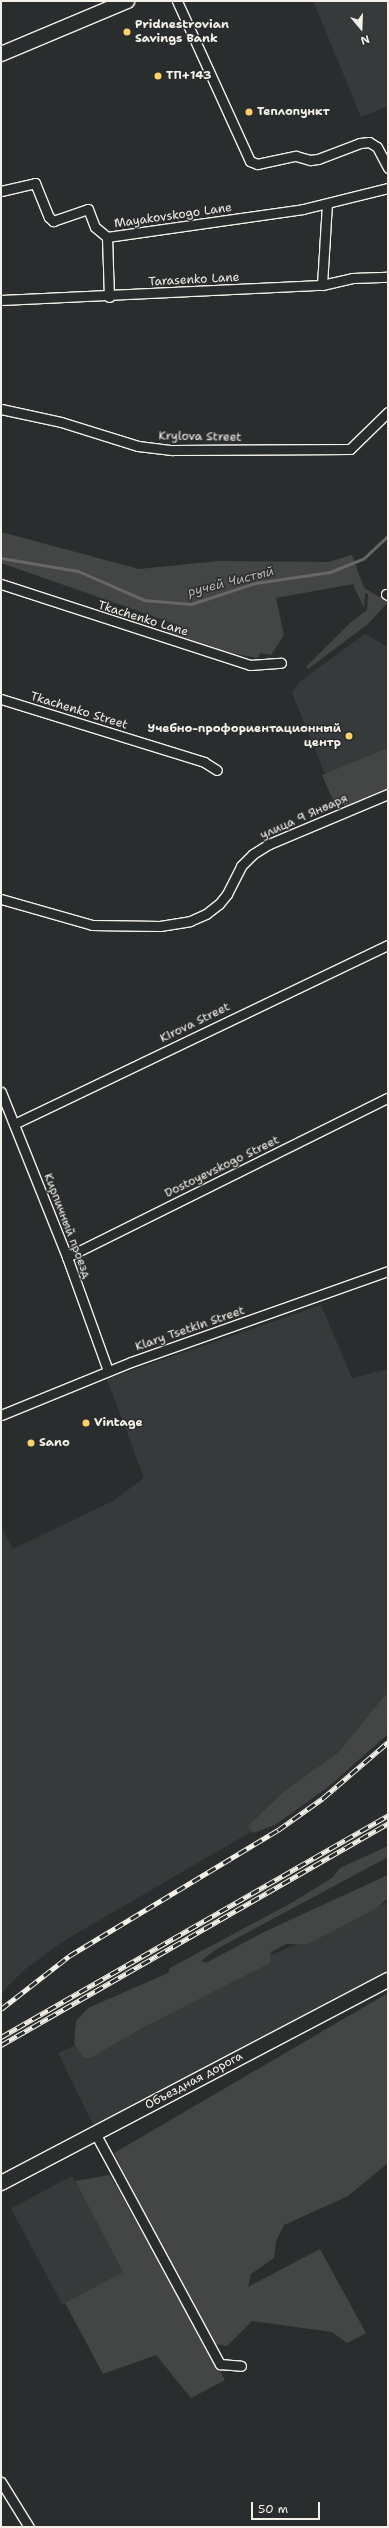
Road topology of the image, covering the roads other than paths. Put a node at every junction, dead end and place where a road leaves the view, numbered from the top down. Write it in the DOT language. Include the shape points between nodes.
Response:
graph roads {
  1 [pos="127,1"];
  2 [pos="177,1"];
  3 [pos="1,54"];
  4 [pos="388,168"];
  5 [pos="388,188"];
  6 [pos="1,191"];
  7 [pos="327,204"];
  8 [pos="107,237"];
  9 [pos="388,278"];
  10 [pos="322,285"];
  11 [pos="110,296"];
  12 [pos="1,300"];
  13 [pos="1,409"];
  14 [pos="388,412"];
  15 [pos="1,584"];
  16 [pos="281,663"];
  17 [pos="2,699"];
  18 [pos="1,709"];
  19 [pos="217,770"];
  20 [pos="388,794"];
  21 [pos="1,899"];
  22 [pos="388,945"];
  23 [pos="1,1092"];
  24 [pos="388,1098"];
  25 [pos="14,1124"];
  26 [pos="67,1257"];
  27 [pos="388,1271"];
  28 [pos="108,1371"];
  29 [pos="1,1415"];
  30 [pos="388,1980"];
  31 [pos="95,2133"];
  32 [pos="1,2183"];
  33 [pos="241,2366"];
  34 [pos="1,2482"];
  35 [pos="29,2527"];
  1 -- 3 [label="main road"];
  2 -- 4 [label="street" via="250,161 257,164 296,156 310,160 318,159 368,142 377,147"];
  5 -- 7 [label="street, Mayakovskogo Lane"];
  6 -- 8 [label="street, Mayakovskogo Lane" via="35,183 48,217 53,221 88,209 95,227"];
  7 -- 8 [label="street, Mayakovskogo Lane"];
  7 -- 10 [label="street"];
  8 -- 11 [label="street"];
  9 -- 10 [label="street, Tarasenko Lane" via="352,278"];
  10 -- 11 [label="street, Tarasenko Lane"];
  11 -- 12 [label="street, Tarasenko Lane"];
  13 -- 14 [label="street, Krylova Street" via="61,422 138,446 172,450 350,449"];
  15 -- 16 [label="street, Tkachenko Lane" via="250,665"];
  17 -- 18 [label="street"];
  17 -- 19 [label="street, Tkachenko Street" via="204,762"];
  20 -- 21 [label="street, улица 9 Января" via="269,844 253,854 241,866 219,904 206,914 190,921 160,926 92,925"];
  22 -- 25 [label="street, Kirova Street"];
  23 -- 25 [label="street, Кирпичный проезд"];
  24 -- 26 [label="street, Dostoyevskogo Street"];
  25 -- 26 [label="street, Кирпичный проезд"];
  26 -- 28 [label="street, Кирпичный проезд"];
  27 -- 28 [label="street, Klary Tsetkin Street"];
  28 -- 29 [label="street, Klary Tsetkin Street"];
  30 -- 31 [label="main road, Объездная дорога"];
  31 -- 32 [label="main road, Объездная дорога"];
  31 -- 33 [label="street" via="220,2364"];
  34 -- 35 [label="street"];
}
